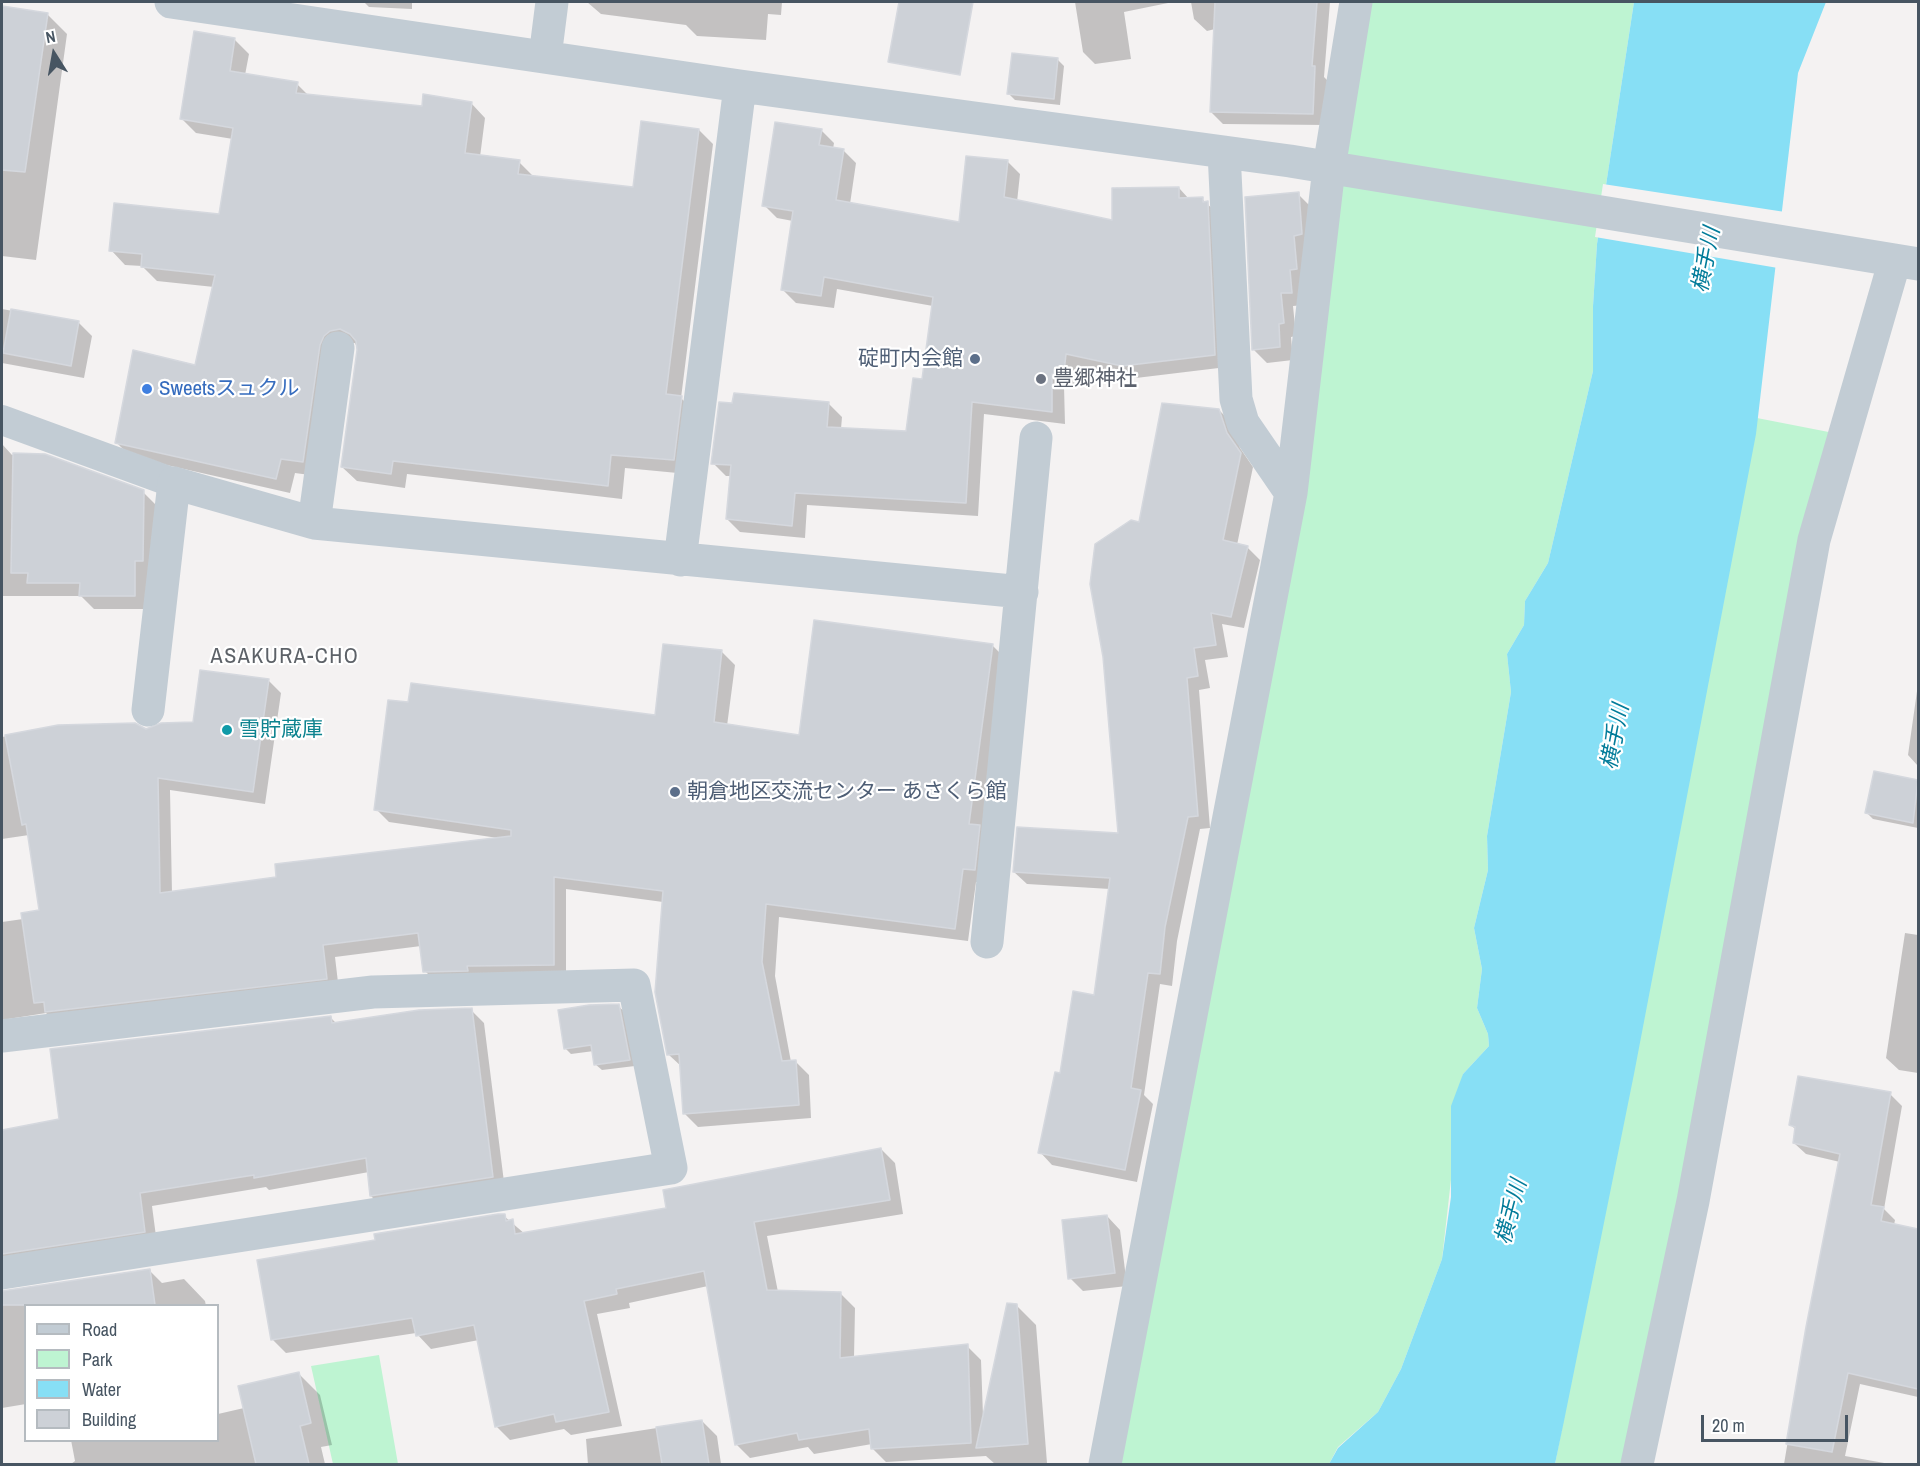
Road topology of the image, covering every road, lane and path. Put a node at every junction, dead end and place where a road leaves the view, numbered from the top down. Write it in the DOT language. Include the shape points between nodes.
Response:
graph roads {
  1 [pos="171,2"];
  2 [pos="552,2"];
  3 [pos="1356,2"];
  4 [pos="545,57"];
  5 [pos="740,86"];
  6 [pos="1224,152"];
  7 [pos="1329,168"];
  8 [pos="1898,260"];
  9 [pos="338,348"];
  10 [pos="2,420"];
  11 [pos="1036,438"];
  12 [pos="174,483"];
  13 [pos="1292,493"];
  14 [pos="314,523"];
  15 [pos="680,560"];
  16 [pos="1022,592"];
  17 [pos="148,710"];
  18 [pos="987,942"];
  19 [pos="2,1036"];
  20 [pos="2,1274"];
  21 [pos="1105,1464"];
  22 [pos="1637,1464"];
  1 -- 4 [label="street"];
  2 -- 4 [label="street"];
  3 -- 7 [label="street"];
  4 -- 5 [label="street"];
  5 -- 6 [label="street"];
  5 -- 15 [label="street"];
  6 -- 7 [label="street"];
  6 -- 13 [label="street" via="1236,399 1243,423"];
  7 -- 8 [label="street"];
  7 -- 13 [label="street"];
  8 -- 22 [label="street" via="1814,540 1693,1201"];
  9 -- 14 [label="street"];
  10 -- 12 [label="lane"];
  11 -- 16 [label="street"];
  12 -- 14 [label="street"];
  12 -- 17 [label="street"];
  13 -- 21 [label="street"];
  14 -- 15 [label="street"];
  15 -- 16 [label="street"];
  16 -- 18 [label="street"];
  19 -- 20 [label="street" via="373,992 634,985 671,1168"];
}
